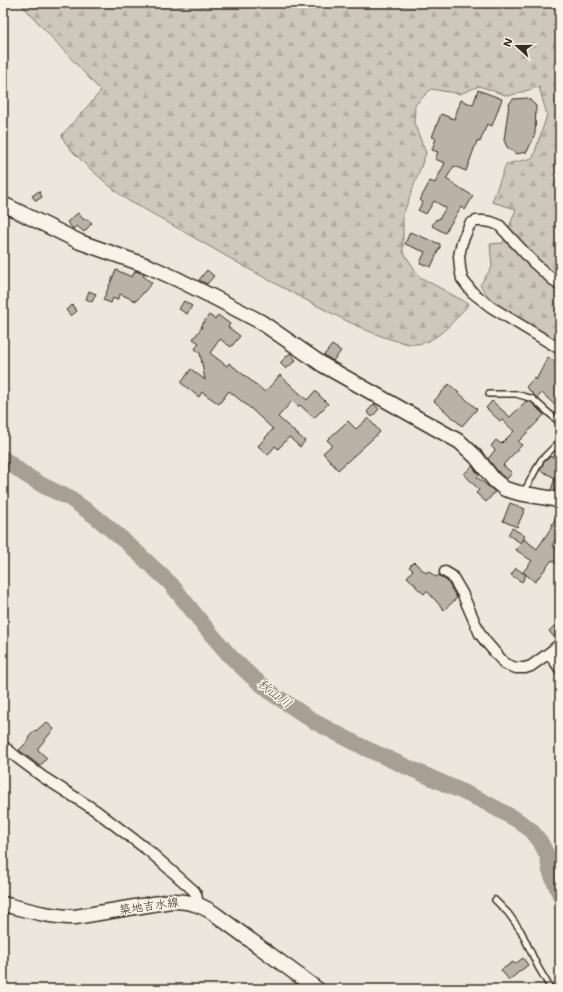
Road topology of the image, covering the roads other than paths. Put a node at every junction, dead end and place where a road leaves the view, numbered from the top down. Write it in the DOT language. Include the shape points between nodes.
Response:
graph roads {
  1 [pos="3,204"];
  2 [pos="560,286"];
  3 [pos="560,349"];
  4 [pos="489,394"];
  5 [pos="560,423"];
  6 [pos="560,441"];
  7 [pos="523,494"];
  8 [pos="560,502"];
  9 [pos="446,572"];
  10 [pos="560,644"];
  11 [pos="549,653"];
  12 [pos="560,669"];
  13 [pos="3,746"];
  14 [pos="495,900"];
  15 [pos="3,904"];
  16 [pos="198,904"];
  17 [pos="317,989"];
  18 [pos="551,989"];
  1 -- 7 [label="street" via="80,242 177,278 261,322 323,365 460,442 494,480 505,489"];
  2 -- 3 [label="street" via="534,263 499,225 483,221 470,224 459,256 462,279 472,292 491,307"];
  4 -- 5 [label="lane" via="516,394 533,399"];
  6 -- 7 [label="lane" via="541,460"];
  7 -- 8 [label="street"];
  9 -- 11 [label="street" via="452,576 462,593 480,634 505,664 525,668"];
  10 -- 11 [label="street"];
  11 -- 12 [label="street"];
  13 -- 16 [label="street" via="48,780 95,810 148,851 193,890"];
  14 -- 18 [label="lane" via="521,931"];
  15 -- 16 [label="street, 築地吉水線" via="45,914 75,917 171,901"];
  16 -- 17 [label="street, 築地吉水線"];
}
